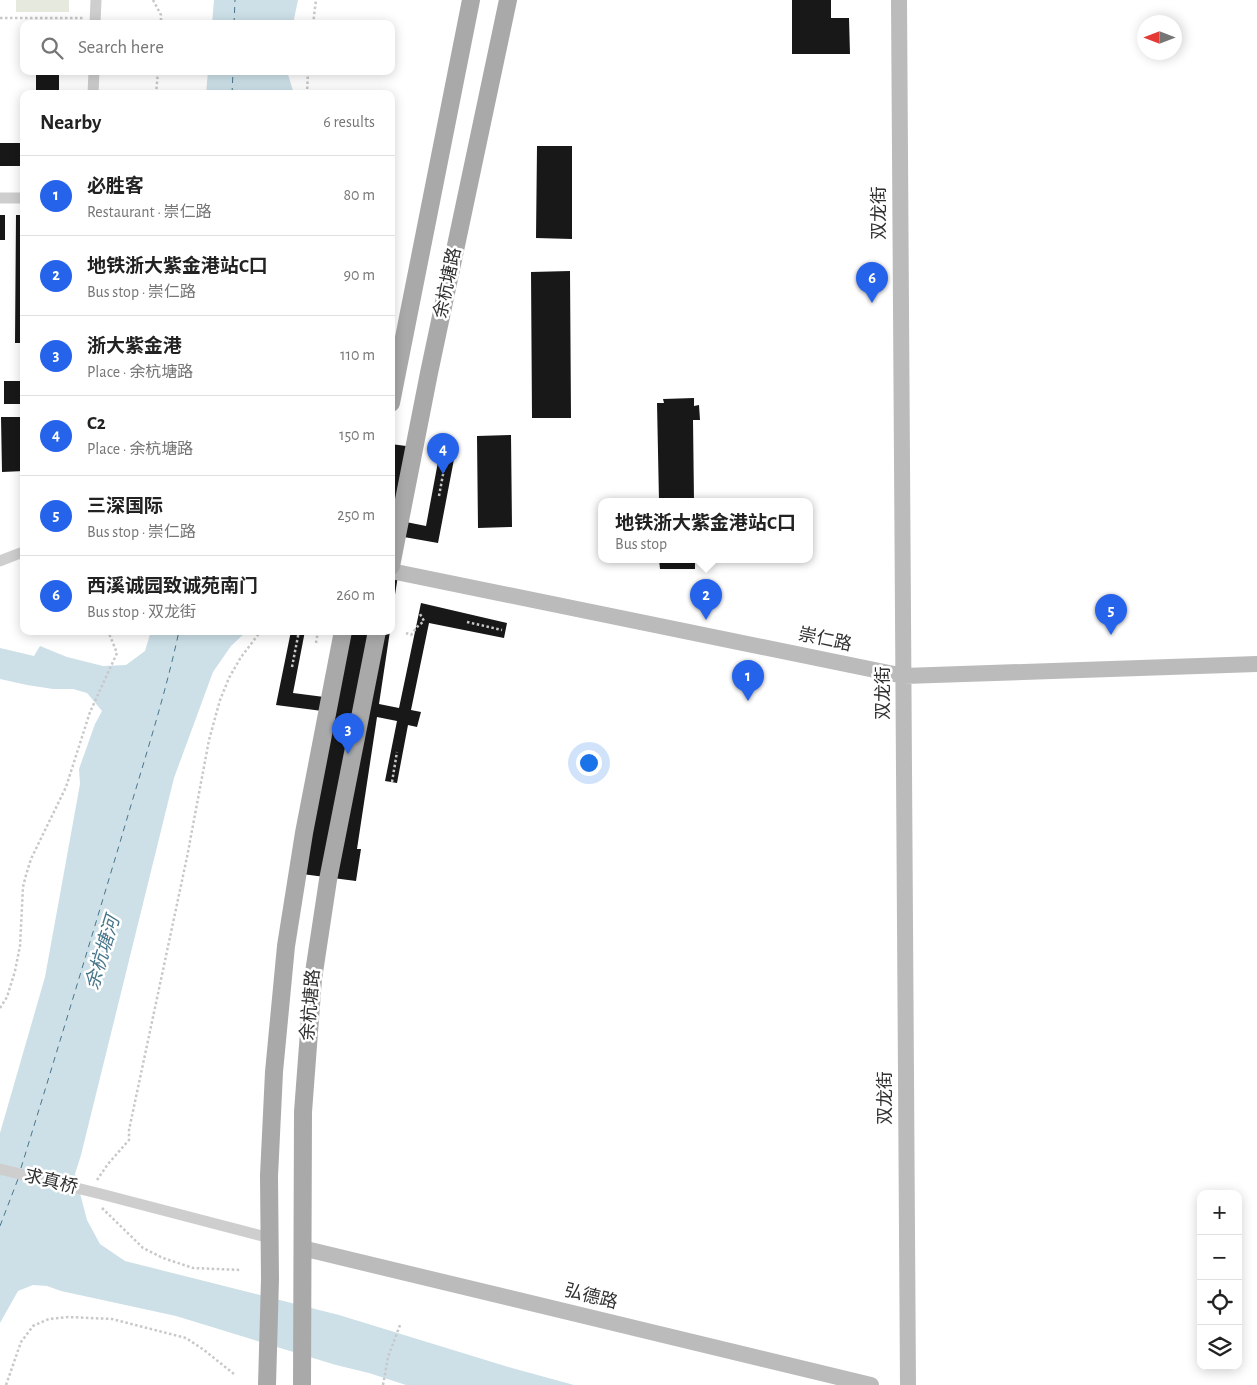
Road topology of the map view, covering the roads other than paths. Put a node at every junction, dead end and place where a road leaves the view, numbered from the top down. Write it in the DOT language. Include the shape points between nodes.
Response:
graph roads {
  1 [pos="96,0"];
  2 [pos="471,0"];
  3 [pos="508,0"];
  4 [pos="899,0"];
  5 [pos="95,20"];
  6 [pos="94,75"];
  7 [pos="93,90"];
  8 [pos="0,198"];
  9 [pos="20,198"];
  10 [pos="395,383"];
  11 [pos="395,546"];
  12 [pos="20,553"];
  13 [pos="0,562"];
  14 [pos="395,572"];
  15 [pos="342,635"];
  16 [pos="376,635"];
  17 [pos="1257,664"];
  18 [pos="904,676"];
  19 [pos="0,1169"];
  20 [pos="270,1238"];
  21 [pos="302,1248"];
  22 [pos="302,1380"];
  23 [pos="267,1385"];
  24 [pos="871,1385"];
  25 [pos="908,1385"];
  1 -- 5 [label="street"];
  2 -- 10 [label="main road, 余杭塘路"];
  3 -- 11 [label="main road, 余杭塘路"];
  4 -- 18 [label="street, 双龙街"];
  6 -- 7 [label="street"];
  8 -- 9 [label="street"];
  12 -- 13 [label="street"];
  14 -- 18 [label="street, 崇仁路"];
  15 -- 20 [label="main road, 余杭塘路" via="286,946 274,1072"];
  16 -- 21 [label="main road, 余杭塘路" via="312,979 303,1112"];
  17 -- 18 [label="street, 崇仁路"];
  18 -- 25 [label="street, 双龙街"];
  19 -- 20 [label="street, 求真桥" via="99,1190"];
  20 -- 23 [label="main road, 余杭塘路"];
  21 -- 22 [label="main road, 余杭塘路"];
  21 -- 24 [label="street, 弘德路"];
}
